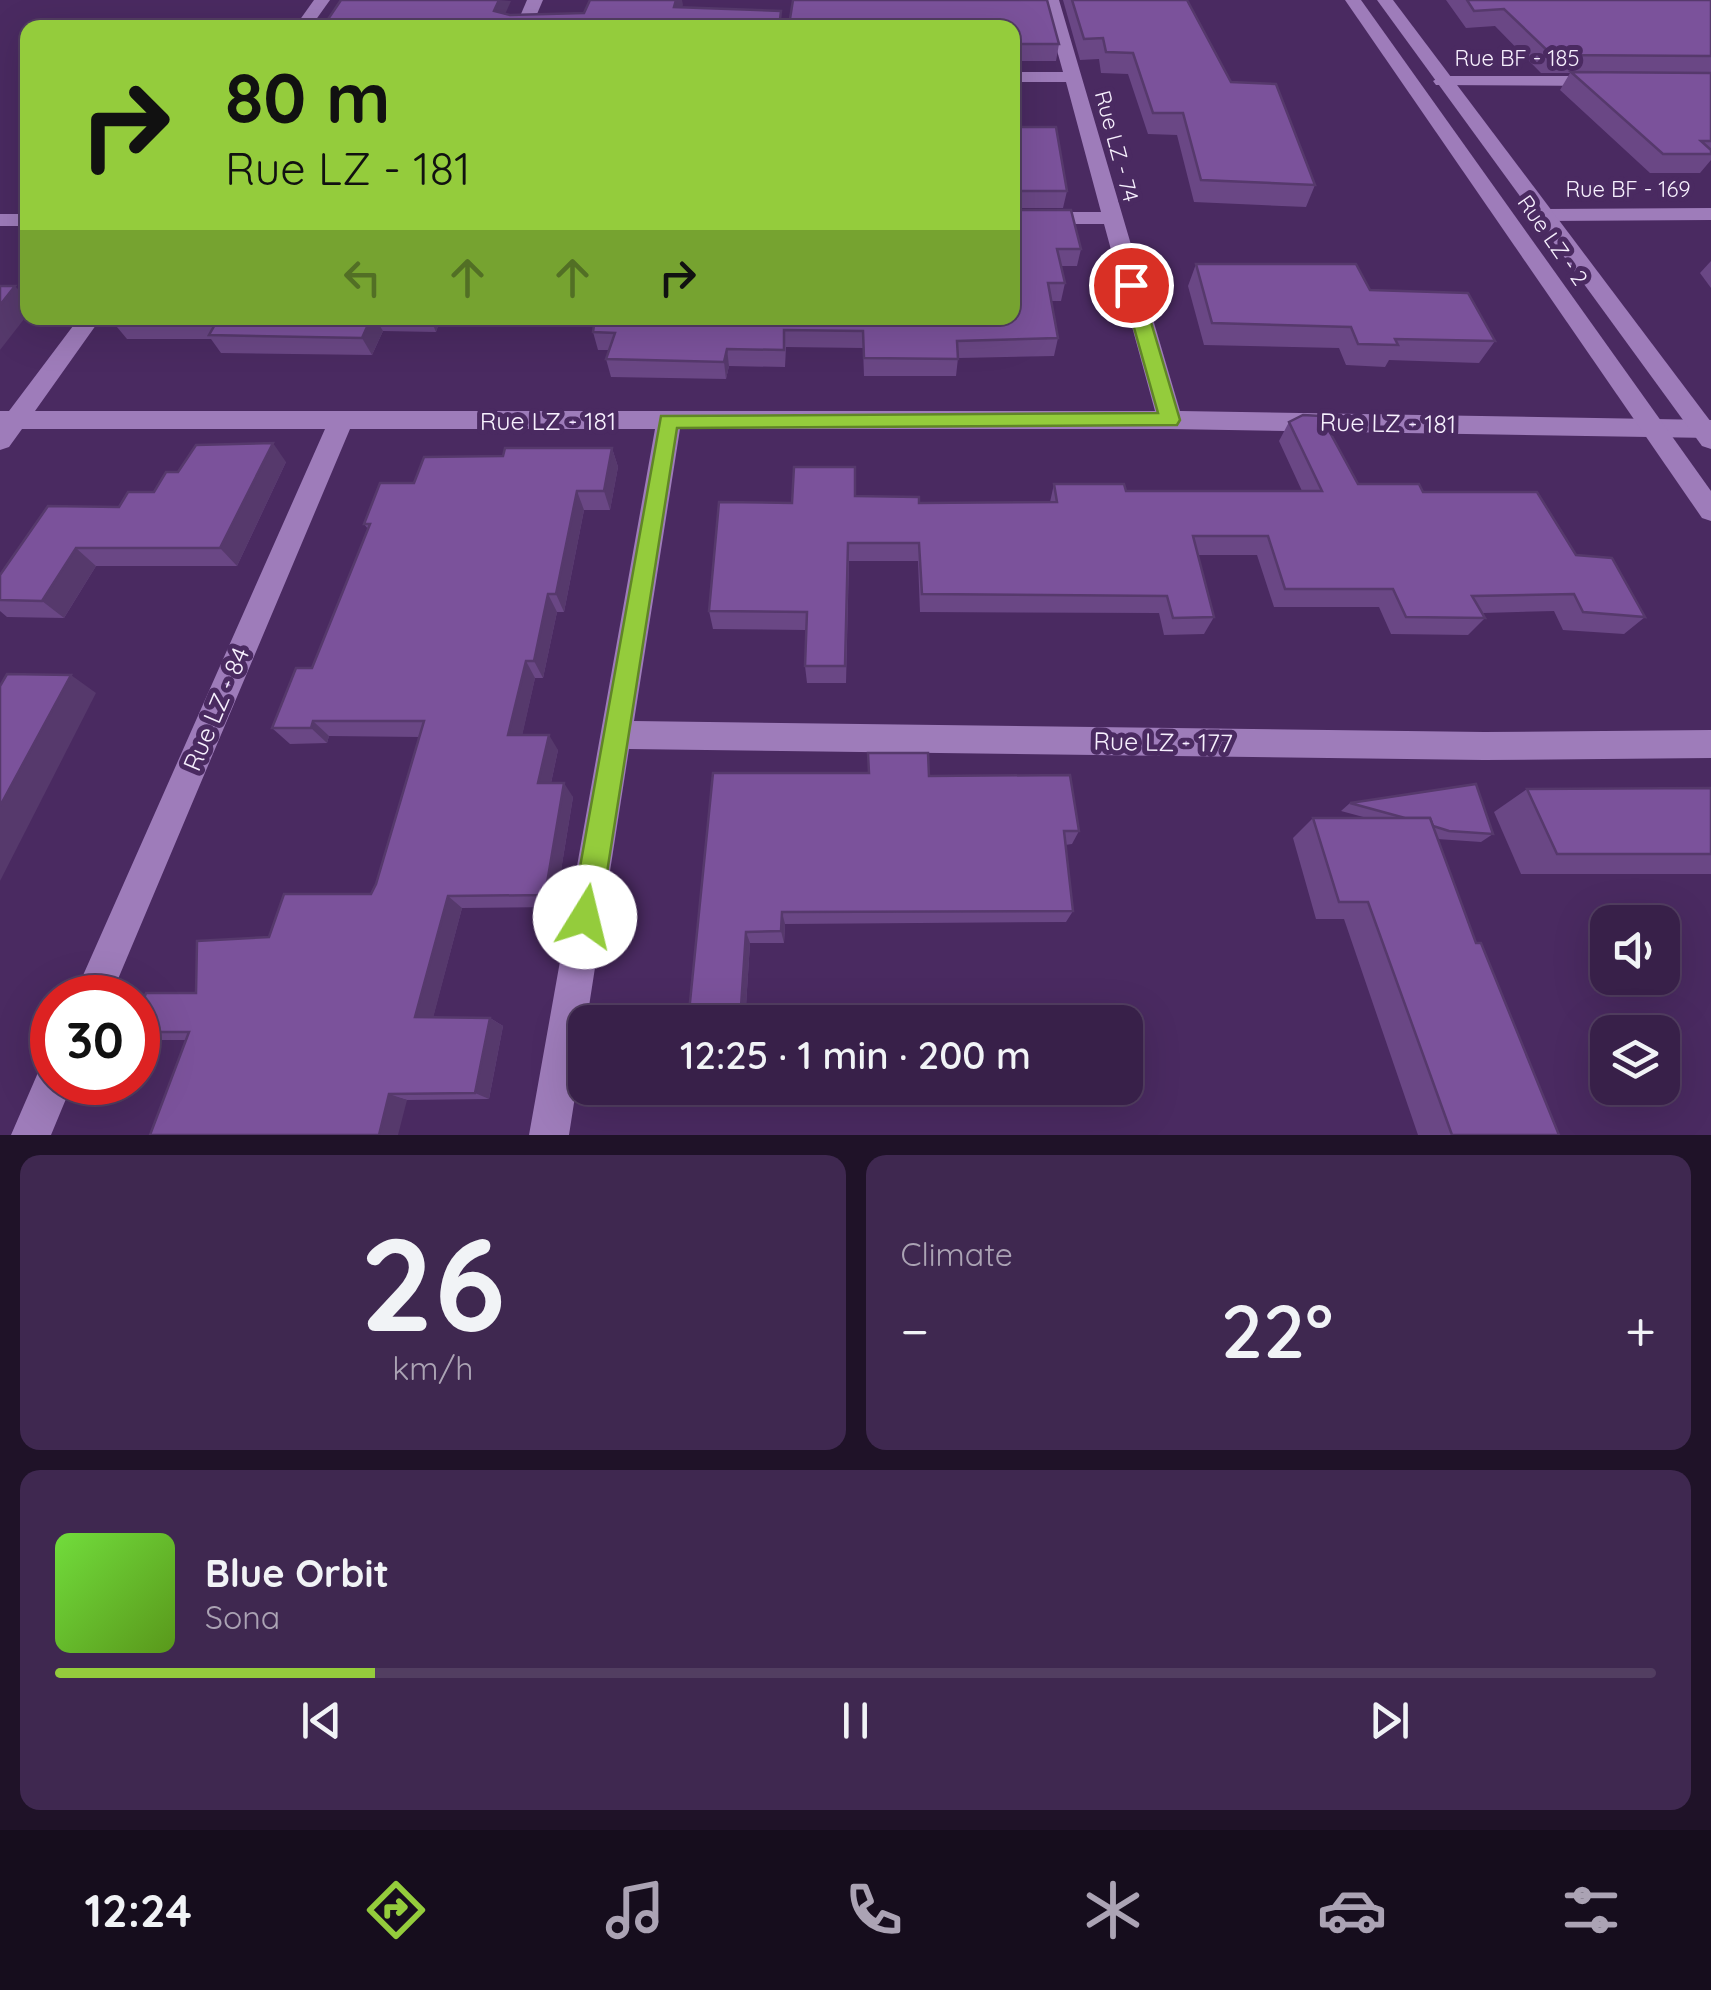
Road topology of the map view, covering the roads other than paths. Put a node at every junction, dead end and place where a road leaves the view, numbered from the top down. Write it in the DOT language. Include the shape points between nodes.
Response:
graph roads {
  1 [pos="1050,0"];
  2 [pos="1353,0"];
  3 [pos="1385,0"];
  4 [pos="1072,76"];
  5 [pos="1020,77"];
  6 [pos="1442,81"];
  7 [pos="1613,81"];
  8 [pos="1711,214"];
  9 [pos="1546,215"];
  10 [pos="1020,218"];
  11 [pos="1111,218"];
  12 [pos="84,325"];
  13 [pos="8,420"];
  14 [pos="1170,420"];
  15 [pos="341,421"];
  16 [pos="668,421"];
  17 [pos="1645,427"];
  18 [pos="1708,432"];
  19 [pos="0,441"];
  20 [pos="1711,510"];
  21 [pos="616,735"];
  22 [pos="1711,744"];
  23 [pos="100,975"];
  24 [pos="44,1105"];
  25 [pos="31,1135"];
  26 [pos="549,1135"];
  1 -- 4 [label="street, Rue LZ - 74"];
  2 -- 17 [label="street, Rue LZ - 2"];
  3 -- 6 [label="street, Rue LZ - 2"];
  4 -- 5 [label="street"];
  4 -- 11 [label="street, Rue LZ - 74"];
  6 -- 7 [label="street, Rue BF - 185"];
  6 -- 9 [label="street, Rue LZ - 2"];
  8 -- 9 [label="street, Rue BF - 169"];
  9 -- 18 [label="street, Rue LZ - 2"];
  10 -- 11 [label="street"];
  11 -- 14 [label="street, Rue LZ - 74"];
  12 -- 13 [label="street"];
  13 -- 15 [label="street, Rue LZ - 181"];
  13 -- 19 [label="street"];
  14 -- 16 [label="street, Rue LZ - 181"];
  14 -- 17 [label="street, Rue LZ - 181"];
  15 -- 16 [label="street, Rue LZ - 181"];
  15 -- 23 [label="street, Rue LZ - 84"];
  16 -- 21 [label="street"];
  17 -- 18 [label="street, Rue LZ - 181"];
  17 -- 20 [label="street, Rue LZ - 2"];
  21 -- 22 [label="street, Rue LZ - 177"];
  21 -- 26 [label="street"];
  24 -- 25 [label="street"];
}
